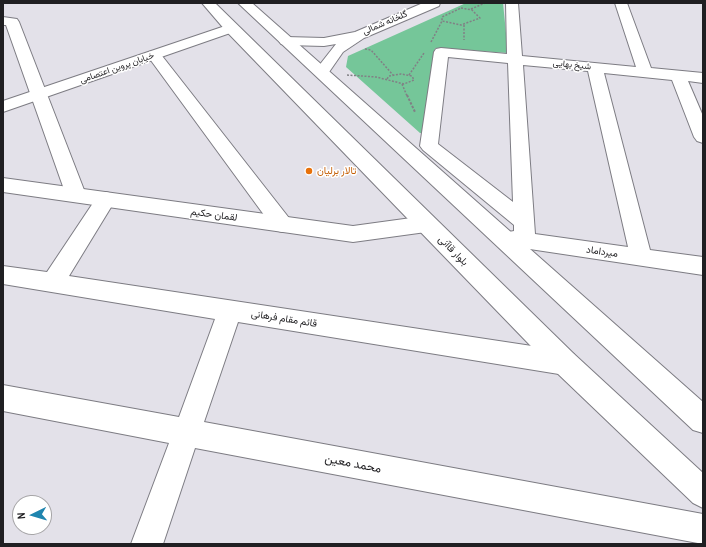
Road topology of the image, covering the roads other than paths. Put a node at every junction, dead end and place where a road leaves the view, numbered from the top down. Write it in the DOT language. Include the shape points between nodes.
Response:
graph roads {
  1 [pos="208,3"];
  2 [pos="244,3"];
  3 [pos="434,3"];
  4 [pos="512,3"];
  5 [pos="621,3"];
  6 [pos="3,21"];
  7 [pos="231,28"];
  8 [pos="359,34"];
  9 [pos="286,40"];
  10 [pos="154,55"];
  11 [pos="514,59"];
  12 [pos="595,67"];
  13 [pos="322,72"];
  14 [pos="645,72"];
  15 [pos="678,76"];
  16 [pos="703,78"];
  17 [pos="39,95"];
  18 [pos="3,107"];
  19 [pos="703,137"];
  20 [pos="3,185"];
  21 [pos="76,195"];
  22 [pos="106,199"];
  23 [pos="282,224"];
  24 [pos="426,224"];
  25 [pos="524,231"];
  26 [pos="502,238"];
  27 [pos="640,257"];
  28 [pos="703,266"];
  29 [pos="3,275"];
  30 [pos="52,283"];
  31 [pos="230,311"];
  32 [pos="565,363"];
  33 [pos="3,398"];
  34 [pos="703,420"];
  35 [pos="187,433"];
  36 [pos="703,494"];
  37 [pos="703,529"];
  38 [pos="147,544"];
  1 -- 7 [label="street, بلوار قاآنی"];
  2 -- 9 [label="street"];
  3 -- 8 [label="street, گلخانه شمالی"];
  4 -- 11 [label="street"];
  5 -- 14 [label="street"];
  6 -- 17 [label="street" via="12,22"];
  7 -- 10 [label="street, خیابان پروین اعتصامی"];
  7 -- 24 [label="street, بلوار قاآنی"];
  8 -- 9 [label="street" via="324,42"];
  8 -- 13 [label="street" via="338,49"];
  9 -- 13 [label="street"];
  10 -- 17 [label="street, خیابان پروین اعتصامی"];
  10 -- 23 [label="street"];
  11 -- 12 [label="street, شیخ بهایی"];
  11 -- 25 [label="street"];
  11 -- 25 [label="street, شیخ بهایی" via="441,52 429,146"];
  12 -- 14 [label="street, شیخ بهایی"];
  12 -- 27 [label="street"];
  13 -- 26 [label="street"];
  14 -- 15 [label="street, شیخ بهایی"];
  15 -- 16 [label="street, شیخ بهایی"];
  15 -- 19 [label="street"];
  17 -- 18 [label="street, خیابان پروین اعتصامی"];
  17 -- 21 [label="street"];
  20 -- 21 [label="street, لقمان حکیم"];
  21 -- 22 [label="street, لقمان حکیم"];
  22 -- 23 [label="street, لقمان حکیم"];
  22 -- 30 [label="street"];
  23 -- 24 [label="street, لقمان حکیم" via="353,234"];
  24 -- 32 [label="street, بلوار قاآنی"];
  25 -- 26 [label="street, میرداماد"];
  25 -- 27 [label="street, میرداماد"];
  26 -- 34 [label="street"];
  27 -- 28 [label="street, میرداماد"];
  29 -- 30 [label="street, قائم مقام فرهانی"];
  30 -- 31 [label="street, قائم مقام فرهانی"];
  31 -- 32 [label="street, قائم مقام فرهانی"];
  31 -- 35 [label="street"];
  32 -- 36 [label="street, بلوار قاآنی"];
  33 -- 35 [label="street, محمد معین"];
  35 -- 37 [label="street, محمد معین"];
  35 -- 38 [label="street"];
}
